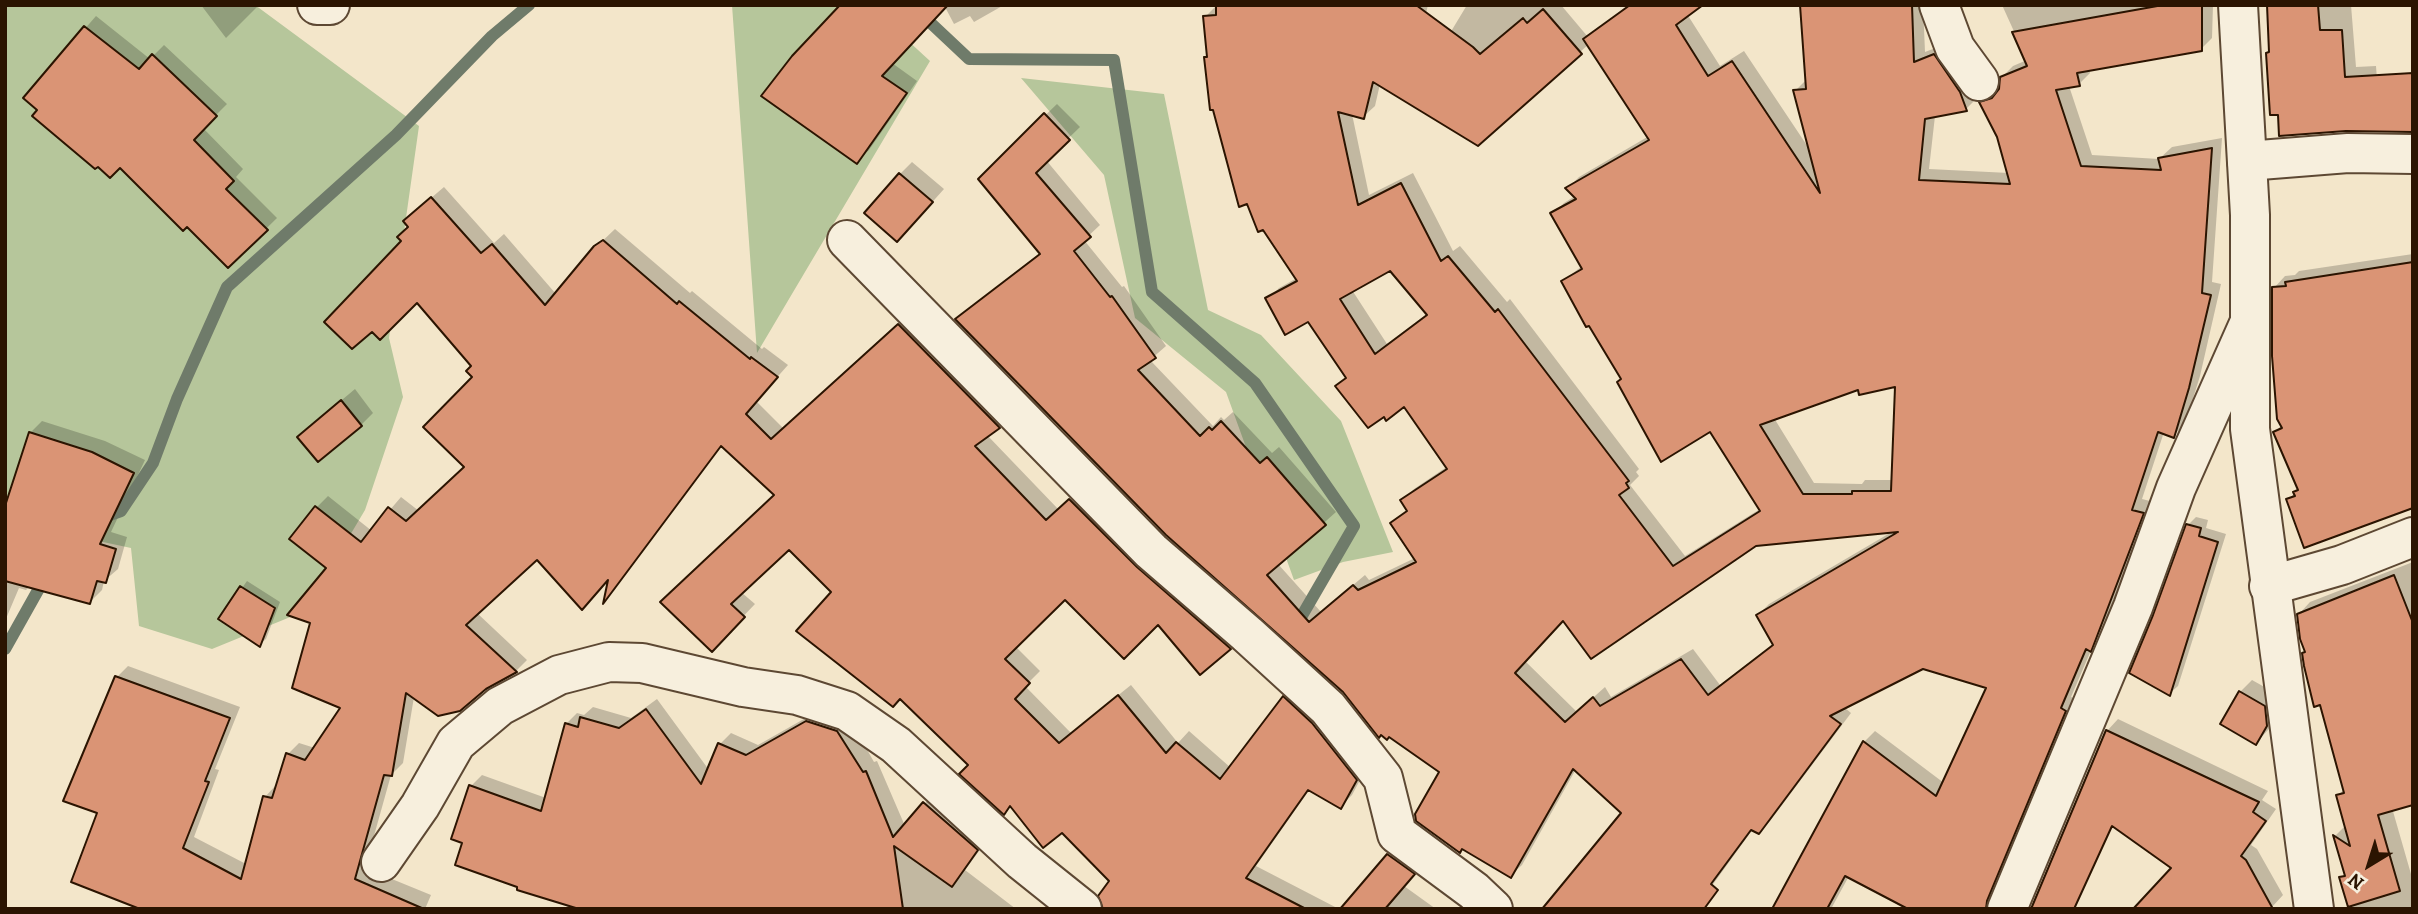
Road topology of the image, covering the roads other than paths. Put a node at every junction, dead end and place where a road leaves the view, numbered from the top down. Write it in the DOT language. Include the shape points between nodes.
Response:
graph roads {
  1 [pos="317,5"];
  2 [pos="330,5"];
  3 [pos="1939,5"];
  4 [pos="2238,5"];
  5 [pos="1979,81"];
  6 [pos="2413,154"];
  7 [pos="2247,161"];
  8 [pos="847,240"];
  9 [pos="2248,326"];
  10 [pos="2413,537"];
  11 [pos="2269,586"];
  12 [pos="381,862"];
  13 [pos="1082,909"];
  14 [pos="1493,909"];
  15 [pos="2007,909"];
  16 [pos="2314,909"];
  1 -- 2 [label="street"];
  3 -- 5 [label="street" via="1955,48"];
  4 -- 7 [label="street"];
  6 -- 7 [label="street" via="2348,153"];
  7 -- 9 [label="street"];
  8 -- 14 [label="street" via="1151,551 1328,708 1383,778 1397,834"];
  9 -- 11 [label="street" via="2250,429"];
  9 -- 15 [label="street" via="2176,488 2133,607"];
  10 -- 11 [label="street" via="2342,565"];
  11 -- 16 [label="street"];
  12 -- 13 [label="street" via="456,743 500,706 559,675 609,662 642,663 743,688 797,695 847,711 896,745"];
}
